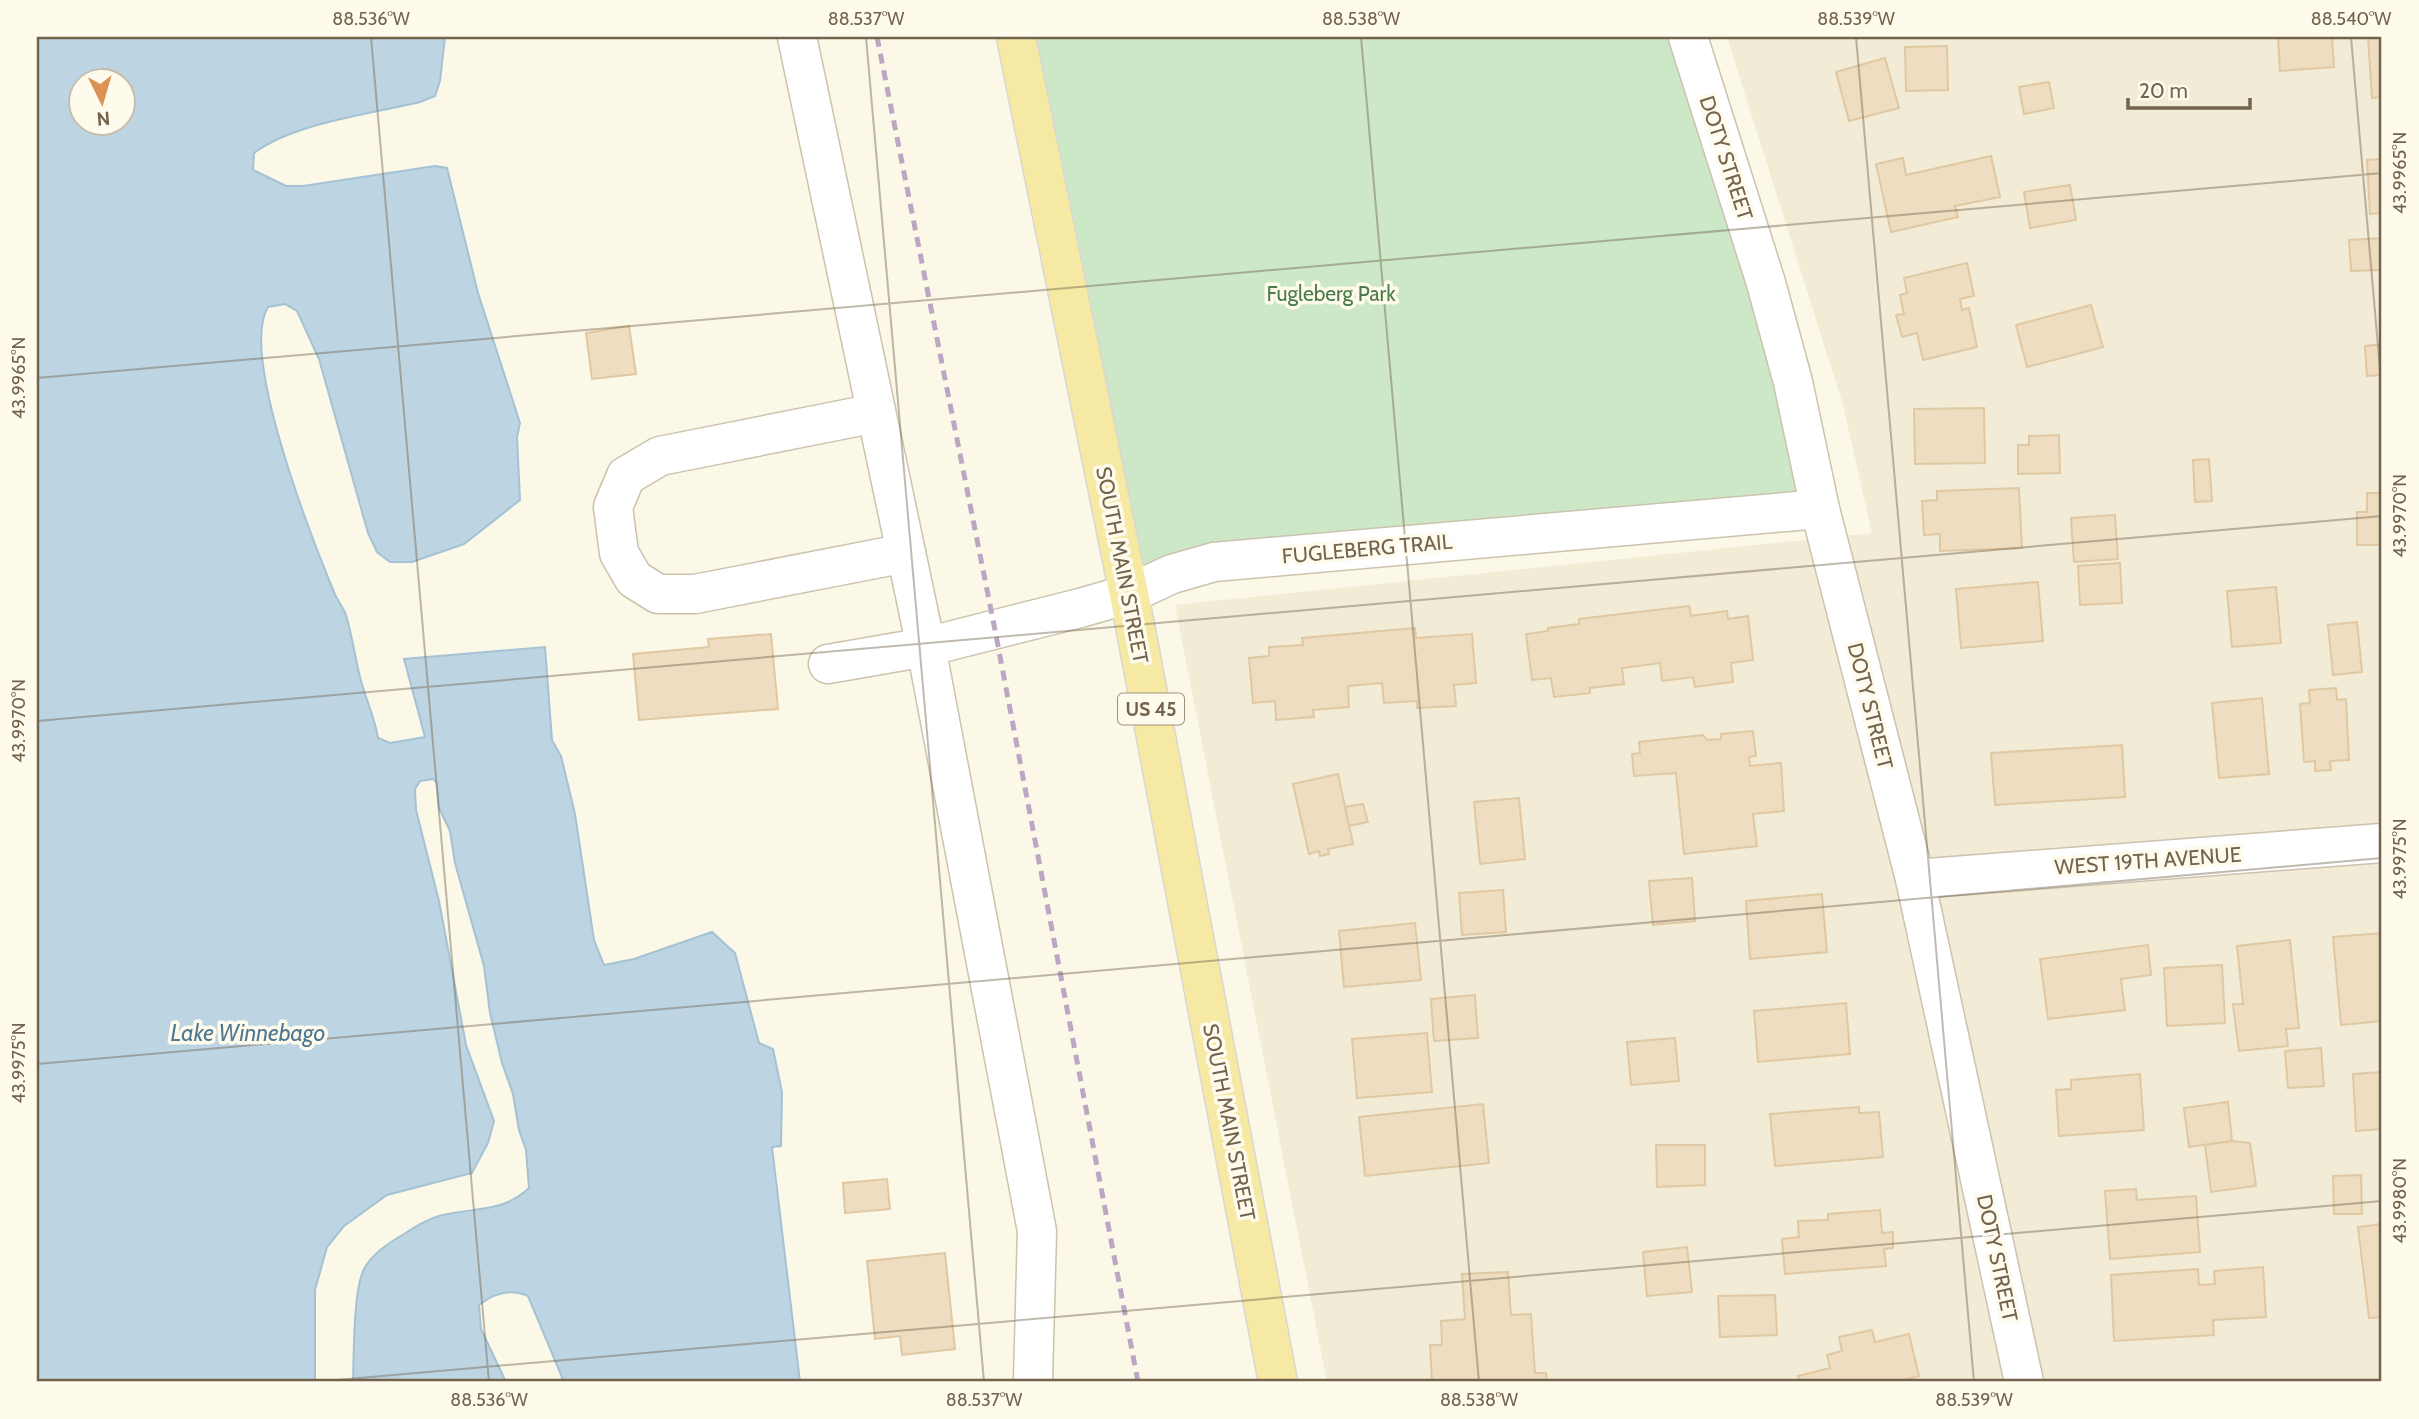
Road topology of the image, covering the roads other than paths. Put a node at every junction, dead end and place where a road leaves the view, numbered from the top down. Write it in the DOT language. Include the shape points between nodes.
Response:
graph roads {
  1 [pos="797,37"];
  2 [pos="1016,37"];
  3 [pos="1688,37"];
  4 [pos="876,413"];
  5 [pos="1820,509"];
  6 [pos="906,553"];
  7 [pos="1129,594"];
  8 [pos="926,647"];
  9 [pos="828,664"];
  10 [pos="2382,843"];
  11 [pos="1915,879"];
  12 [pos="1033,1380"];
  13 [pos="1278,1382"];
  14 [pos="2024,1382"];
  1 -- 4 [label="street"];
  2 -- 7 [label="main road, SOUTH MAIN STREET / US 45"];
  3 -- 5 [label="street, DOTY STREET" via="1766,283"];
  4 -- 6 [label="street"];
  4 -- 6 [label="street" via="660,456 626,476 613,507 619,553 634,579 658,594 695,594"];
  5 -- 7 [label="street, FUGLEBERG TRAIL" via="1214,562 1172,574"];
  5 -- 11 [label="street, DOTY STREET"];
  6 -- 8 [label="street"];
  7 -- 8 [label="street, FUGLEBERG TRAIL"];
  7 -- 13 [label="main road, SOUTH MAIN STREET / US 45"];
  8 -- 9 [label="street, FUGLEBERG TRAIL"];
  8 -- 12 [label="street" via="1037,1231"];
  10 -- 11 [label="street, WEST 19TH AVENUE"];
  11 -- 14 [label="street, DOTY STREET"];
}
